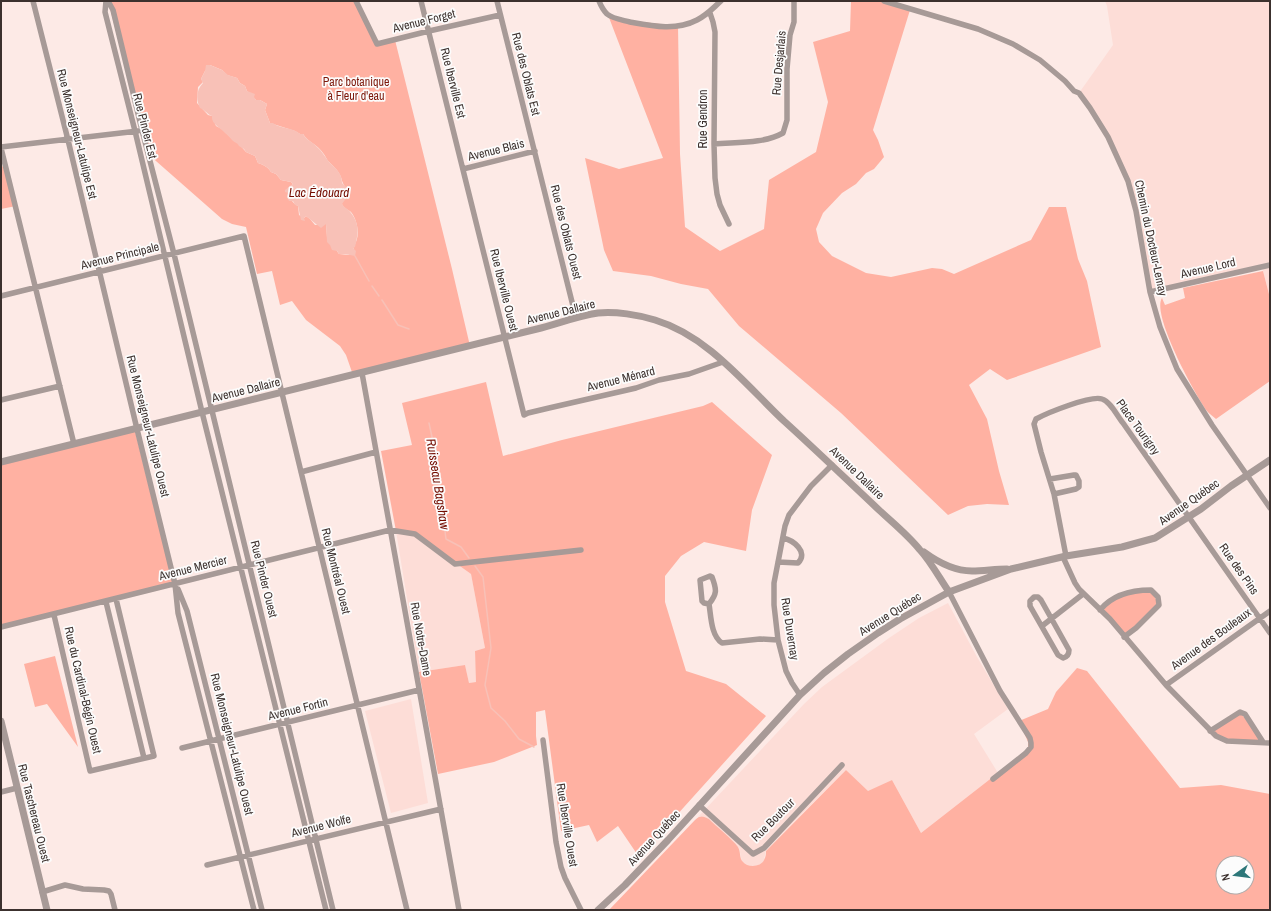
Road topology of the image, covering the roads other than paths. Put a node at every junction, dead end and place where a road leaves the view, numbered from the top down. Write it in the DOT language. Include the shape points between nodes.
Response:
graph roads {
  1 [pos="32,1"];
  2 [pos="107,1"];
  3 [pos="356,1"];
  4 [pos="421,1"];
  5 [pos="497,1"];
  6 [pos="599,1"];
  7 [pos="721,1"];
  8 [pos="794,1"];
  9 [pos="884,1"];
  10 [pos="710,13"];
  11 [pos="500,15"];
  12 [pos="429,31"];
  13 [pos="142,130"];
  14 [pos="136,131"];
  15 [pos="68,140"];
  16 [pos="714,144"];
  17 [pos="1,147"];
  18 [pos="535,151"];
  19 [pos="463,169"];
  20 [pos="729,224"];
  21 [pos="244,236"];
  22 [pos="174,254"];
  23 [pos="165,256"];
  24 [pos="1270,265"];
  25 [pos="100,272"];
  26 [pos="36,288"];
  27 [pos="1150,292"];
  28 [pos="1,296"];
  29 [pos="576,318"];
  30 [pos="504,337"];
  31 [pos="723,362"];
  32 [pos="362,373"];
  33 [pos="60,386"];
  34 [pos="282,392"];
  35 [pos="1,400"];
  36 [pos="212,410"];
  37 [pos="202,412"];
  38 [pos="524,415"];
  39 [pos="136,429"];
  40 [pos="74,444"];
  41 [pos="376,452"];
  42 [pos="1270,460"];
  43 [pos="1,462"];
  44 [pos="832,465"];
  45 [pos="301,472"];
  46 [pos="1247,475"];
  47 [pos="1050,479"];
  48 [pos="1054,494"];
  49 [pos="1270,508"];
  50 [pos="1189,517"];
  51 [pos="390,530"];
  52 [pos="783,538"];
  53 [pos="319,548"];
  54 [pos="581,550"];
  55 [pos="921,550"];
  56 [pos="1065,556"];
  57 [pos="778,562"];
  58 [pos="249,565"];
  59 [pos="241,567"];
  60 [pos="1011,569"];
  61 [pos="175,584"];
  62 [pos="949,592"];
  63 [pos="1084,594"];
  64 [pos="116,599"];
  65 [pos="106,602"];
  66 [pos="708,604"];
  67 [pos="1100,610"];
  68 [pos="1270,611"];
  69 [pos="54,615"];
  70 [pos="1259,618"];
  71 [pos="1052,619"];
  72 [pos="1042,626"];
  73 [pos="1,628"];
  74 [pos="1270,633"];
  75 [pos="1124,637"];
  76 [pos="778,640"];
  77 [pos="1166,685"];
  78 [pos="419,690"];
  79 [pos="800,695"];
  80 [pos="357,705"];
  81 [pos="1,721"];
  82 [pos="288,722"];
  83 [pos="280,724"];
  84 [pos="1210,731"];
  85 [pos="220,740"];
  86 [pos="543,740"];
  87 [pos="212,742"];
  88 [pos="1263,742"];
  89 [pos="1270,743"];
  90 [pos="182,748"];
  91 [pos="144,758"];
  92 [pos="842,765"];
  93 [pos="993,779"];
  94 [pos="17,788"];
  95 [pos="1,792"];
  96 [pos="699,805"];
  97 [pos="441,809"];
  98 [pos="386,822"];
  99 [pos="316,839"];
  100 [pos="309,840"];
  101 [pos="248,856"];
  102 [pos="240,858"];
  103 [pos="207,865"];
  104 [pos="42,892"];
  105 [pos="47,910"];
  106 [pos="115,910"];
  107 [pos="254,910"];
  108 [pos="262,910"];
  109 [pos="326,910"];
  110 [pos="333,910"];
  111 [pos="407,910"];
  112 [pos="459,910"];
  113 [pos="581,910"];
  114 [pos="598,910"];
  1 -- 15 [label="street, Rue Monseigneur-Latulipe Est"];
  2 -- 13 [label="street, Rue Pinder Est" via="113,10"];
  2 -- 14 [label="street, Rue Pinder Est" via="105,12"];
  3 -- 12 [label="street, Avenue Forget" via="377,44"];
  4 -- 12 [label="street, Rue Iberville Est"];
  5 -- 11 [label="street, Rue des Oblats Est"];
  6 -- 10 [label="street" via="608,15 617,19 662,27 688,24"];
  7 -- 10 [label="street"];
  8 -- 16 [label="street, Rue Desjarlais" via="794,22 790,35 787,69 787,120 782,133 760,140"];
  9 -- 27 [label="street, Chemin du Docteur-Lemay" via="978,29 1013,44 1040,60 1079,93 1108,137 1128,181 1136,211"];
  10 -- 16 [label="street, Rue Gendron" via="714,32"];
  11 -- 12 [label="street, Avenue Forget"];
  11 -- 18 [label="street, Rue des Oblats Est"];
  12 -- 19 [label="street, Rue Iberville Est"];
  13 -- 14 [label="street"];
  13 -- 22 [label="street, Rue Pinder Est"];
  14 -- 15 [label="street"];
  14 -- 23 [label="street, Rue Pinder Est"];
  15 -- 17 [label="street"];
  15 -- 25 [label="street, Rue Monseigneur-Latulipe Est"];
  16 -- 20 [label="street, Rue Gendron" via="717,194"];
  17 -- 26 [label="street"];
  18 -- 19 [label="street, Avenue Blais"];
  18 -- 29 [label="street, Rue des Oblats Ouest"];
  19 -- 30 [label="street, Rue Iberville Ouest"];
  21 -- 22 [label="street, Avenue Principale"];
  21 -- 34 [label="street, Rue Montréal Ouest"];
  22 -- 23 [label="street, Avenue Principale"];
  22 -- 36 [label="street, Rue Pinder Ouest"];
  23 -- 25 [label="street, Avenue Principale"];
  23 -- 37 [label="street, Rue Pinder Ouest"];
  24 -- 27 [label="street, Avenue Lord"];
  25 -- 26 [label="street, Avenue Principale"];
  25 -- 39 [label="street, Rue Monseigneur-Latulipe Ouest"];
  26 -- 28 [label="street, Avenue Principale"];
  26 -- 33 [label="street"];
  27 -- 46 [label="street, Chemin du Docteur-Lemay" via="1177,370"];
  29 -- 30 [label="street, Avenue Dallaire"];
  29 -- 31 [label="street, Avenue Dallaire" via="612,312 654,319 673,326 696,340"];
  30 -- 32 [label="street, Avenue Dallaire"];
  30 -- 38 [label="street, Rue Iberville Ouest"];
  31 -- 38 [label="street, Avenue Ménard" via="689,374"];
  31 -- 44 [label="street, Avenue Dallaire"];
  32 -- 34 [label="street, Avenue Dallaire"];
  32 -- 41 [label="street, Rue Notre-Dame"];
  33 -- 35 [label="street"];
  33 -- 40 [label="street"];
  34 -- 36 [label="street, Avenue Dallaire"];
  34 -- 45 [label="street, Rue Montréal Ouest"];
  36 -- 37 [label="street, Avenue Dallaire"];
  36 -- 58 [label="street, Rue Pinder Ouest"];
  37 -- 39 [label="street, Avenue Dallaire"];
  37 -- 59 [label="street, Rue Pinder Ouest"];
  39 -- 40 [label="street, Avenue Dallaire"];
  39 -- 61 [label="street, Rue Monseigneur-Latulipe Ouest"];
  40 -- 43 [label="street, Avenue Dallaire"];
  41 -- 45 [label="street"];
  41 -- 51 [label="street, Rue Notre-Dame"];
  42 -- 46 [label="street, Avenue Québec"];
  44 -- 52 [label="street, Rue Duvernay" via="794,507 785,526"];
  44 -- 55 [label="street, Avenue Dallaire"];
  45 -- 53 [label="street, Rue Montréal Ouest"];
  46 -- 49 [label="street, Chemin du Docteur-Lemay"];
  46 -- 50 [label="street, Avenue Québec"];
  47 -- 48 [label="street, Place Tourigny"];
  47 -- 48 [label="street" via="1076,475 1079,481 1079,487 1076,489"];
  47 -- 50 [label="street, Place Tourigny" via="1034,424 1036,419 1082,401 1102,399 1110,405"];
  48 -- 56 [label="street, Place Tourigny"];
  50 -- 56 [label="street, Avenue Québec" via="1155,538 1122,547"];
  50 -- 70 [label="street, Rue des Pins"];
  51 -- 53 [label="street, Avenue Mercier"];
  51 -- 54 [label="street" via="415,534 455,564"];
  51 -- 78 [label="street, Rue Notre-Dame"];
  52 -- 57 [label="street, Rue Duvernay"];
  52 -- 57 [label="street" via="800,549 802,556 798,563"];
  53 -- 58 [label="street, Avenue Mercier"];
  53 -- 80 [label="street, Rue Montréal Ouest"];
  55 -- 60 [label="street" via="945,566 958,570"];
  55 -- 62 [label="street, Avenue Dallaire"];
  56 -- 60 [label="street, Avenue Québec"];
  56 -- 63 [label="street, Place Tourigny" via="1075,583"];
  57 -- 76 [label="street, Rue Duvernay" via="774,582"];
  58 -- 59 [label="street, Avenue Mercier"];
  58 -- 82 [label="street, Rue Pinder Ouest"];
  59 -- 61 [label="street, Avenue Mercier"];
  59 -- 83 [label="street, Rue Pinder Ouest"];
  60 -- 62 [label="street, Avenue Québec"];
  61 -- 64 [label="street, Avenue Mercier"];
  61 -- 85 [label="street, Rue Monseigneur-Latulipe Ouest" via="187,611"];
  61 -- 87 [label="street, Rue Monseigneur-Latulipe Ouest" via="178,613"];
  62 -- 79 [label="street, Avenue Québec" via="878,633 824,673"];
  62 -- 93 [label="street, Avenue Dallaire" via="1000,691 1027,732 1031,743 1030,750"];
  63 -- 67 [label="street, Place Tourigny"];
  63 -- 71 [label="street"];
  64 -- 65 [label="street, Avenue Mercier"];
  64 -- 91 [label="street" via="154,756"];
  65 -- 69 [label="street, Avenue Mercier"];
  65 -- 91 [label="street"];
  66 -- 66 [label="street" via="702,601 700,580 710,576 716,592"];
  66 -- 76 [label="street" via="718,641 722,643"];
  67 -- 75 [label="street, Place Tourigny"];
  67 -- 75 [label="street" via="1119,595 1138,590 1151,590 1158,597 1159,605"];
  68 -- 70 [label="street, Avenue des Bouleaux"];
  69 -- 73 [label="street, Avenue Mercier"];
  69 -- 91 [label="street, Rue du Cardinal-Bégin Ouest" via="90,771"];
  70 -- 74 [label="street, Rue des Pins"];
  70 -- 77 [label="street, Avenue des Bouleaux"];
  71 -- 72 [label="street"];
  71 -- 72 [label="street" via="1040,598 1032,598 1029,604"];
  71 -- 72 [label="street" via="1069,650 1066,657 1058,655"];
  75 -- 77 [label="street, Place Tourigny"];
  76 -- 79 [label="street, Rue Duvernay" via="786,671"];
  77 -- 84 [label="street, Place Tourigny"];
  78 -- 80 [label="street, Avenue Fortin"];
  78 -- 97 [label="street, Rue Notre-Dame"];
  79 -- 96 [label="street, Avenue Québec"];
  80 -- 82 [label="street, Avenue Fortin"];
  80 -- 98 [label="street, Rue Montréal Ouest"];
  81 -- 94 [label="street, Rue Taschereau Ouest"];
  82 -- 83 [label="street, Avenue Fortin"];
  82 -- 99 [label="street, Rue Pinder Ouest"];
  83 -- 85 [label="street, Avenue Fortin"];
  83 -- 100 [label="street, Rue Pinder Ouest"];
  84 -- 88 [label="street, Place Tourigny" via="1227,741"];
  84 -- 88 [label="street" via="1240,712 1245,714"];
  85 -- 87 [label="street, Avenue Fortin"];
  85 -- 101 [label="street, Rue Monseigneur-Latulipe Ouest"];
  86 -- 113 [label="street, Rue Iberville Ouest" via="561,867"];
  87 -- 90 [label="street, Avenue Fortin"];
  87 -- 102 [label="street, Rue Monseigneur-Latulipe Ouest"];
  88 -- 89 [label="street, Place Tourigny"];
  92 -- 96 [label="street, Rue Boutour" via="764,848 753,854"];
  94 -- 95 [label="street"];
  94 -- 104 [label="street, Rue Taschereau Ouest"];
  96 -- 114 [label="street, Avenue Québec" via="625,885"];
  97 -- 98 [label="street, Avenue Wolfe"];
  97 -- 112 [label="street, Rue Notre-Dame"];
  98 -- 99 [label="street, Avenue Wolfe"];
  98 -- 111 [label="street, Rue Montréal Ouest"];
  99 -- 100 [label="street, Avenue Wolfe"];
  99 -- 110 [label="street, Rue Pinder Ouest"];
  100 -- 101 [label="street, Avenue Wolfe"];
  100 -- 109 [label="street, Rue Pinder Ouest"];
  101 -- 102 [label="street, Avenue Wolfe"];
  101 -- 108 [label="street, Rue Monseigneur-Latulipe Ouest"];
  102 -- 103 [label="street, Avenue Wolfe"];
  102 -- 107 [label="street, Rue Monseigneur-Latulipe Ouest"];
  104 -- 105 [label="street, Rue Taschereau Ouest"];
  104 -- 106 [label="street" via="65,885 109,891"];
}
